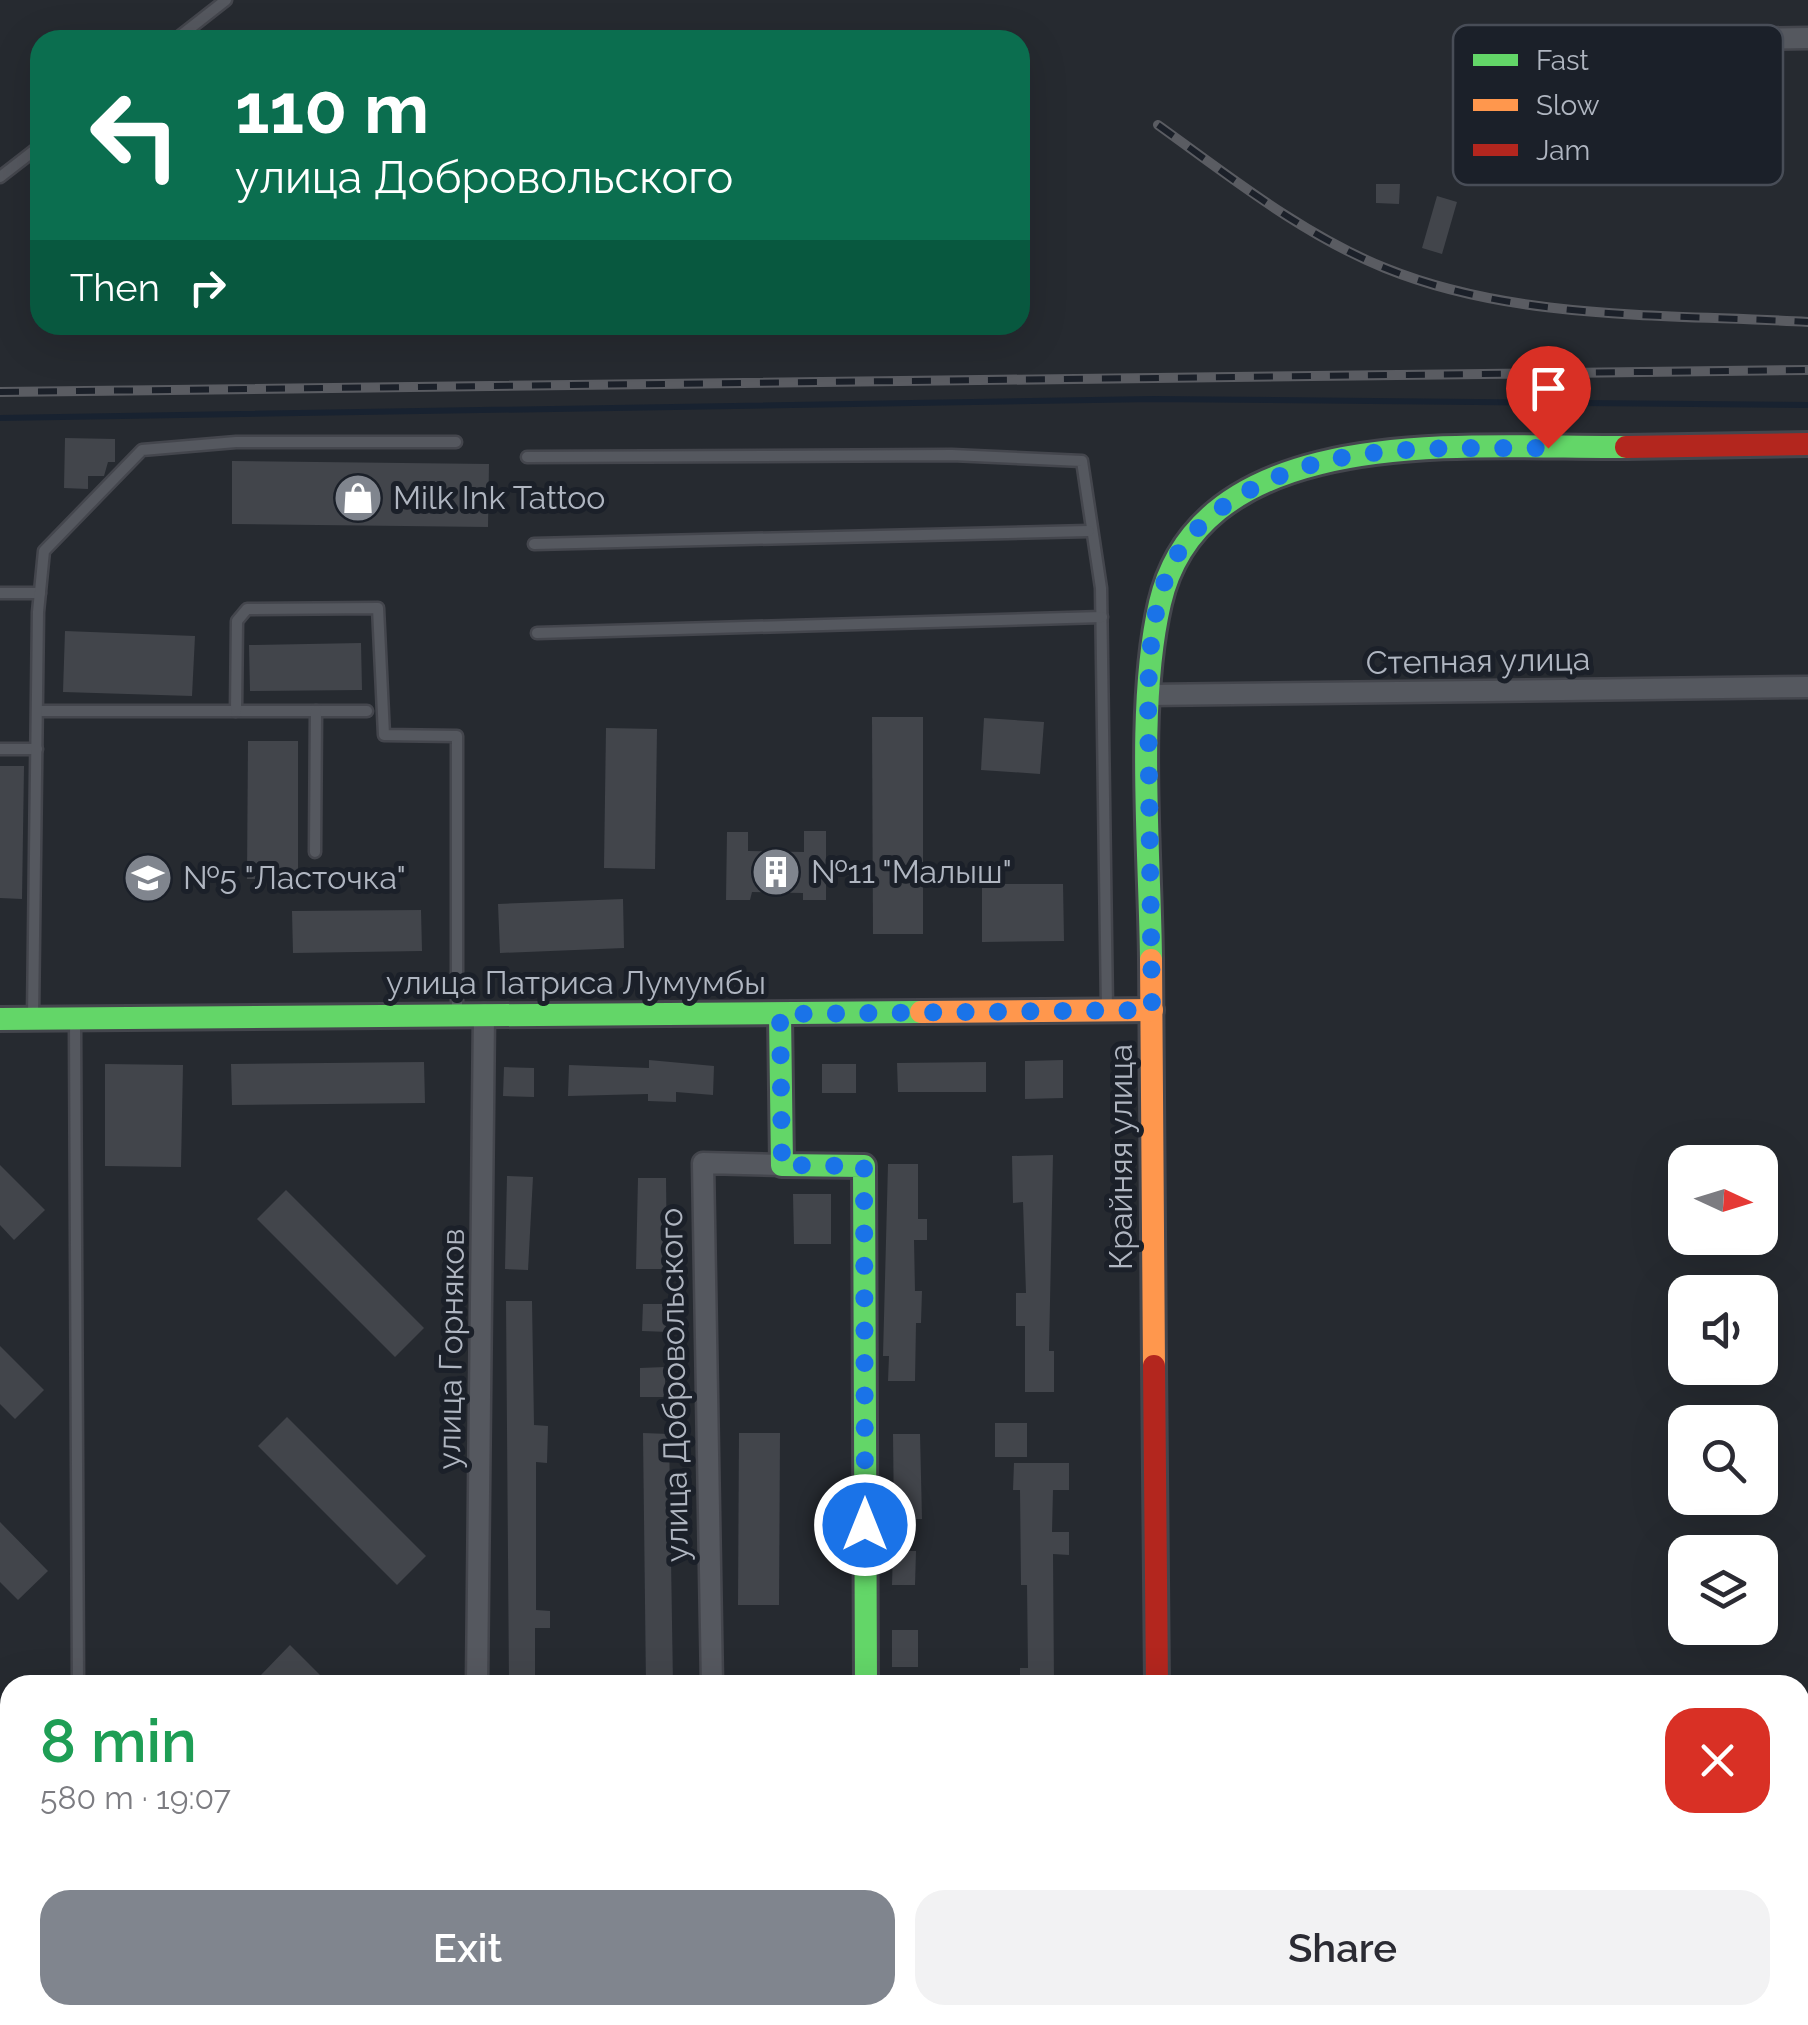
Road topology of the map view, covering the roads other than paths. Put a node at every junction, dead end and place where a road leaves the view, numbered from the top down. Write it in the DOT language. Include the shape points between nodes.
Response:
graph roads {
  1 [pos="226,0"];
  2 [pos="188,30"];
  3 [pos="1783,38"];
  4 [pos="1808,38"];
  5 [pos="30,154"];
  6 [pos="0,177"];
  7 [pos="456,442"];
  8 [pos="1808,444"];
  9 [pos="527,458"];
  10 [pos="1090,531"];
  11 [pos="534,544"];
  12 [pos="0,592"];
  13 [pos="40,594"];
  14 [pos="1102,617"];
  15 [pos="537,632"];
  16 [pos="1808,687"];
  17 [pos="1148,694"];
  18 [pos="316,711"];
  19 [pos="366,711"];
  20 [pos="38,712"];
  21 [pos="236,712"];
  22 [pos="0,749"];
  23 [pos="37,749"];
  24 [pos="315,852"];
  25 [pos="1107,1010"];
  26 [pos="1152,1010"];
  27 [pos="484,1014"];
  28 [pos="780,1014"];
  29 [pos="456,1015"];
  30 [pos="0,1019"];
  31 [pos="33,1020"];
  32 [pos="75,1020"];
  33 [pos="782,1165"];
  34 [pos="78,1675"];
  35 [pos="477,1675"];
  36 [pos="712,1675"];
  37 [pos="866,1675"];
  38 [pos="1157,1675"];
  1 -- 2 [label="lane"];
  3 -- 4 [label="street"];
  5 -- 6 [label="lane"];
  7 -- 13 [label="lane" via="236,442 142,450 44,550"];
  8 -- 17 [label="street, Крайняя улица" via="1402,450 1322,462 1254,486 1204,521 1168,571"];
  9 -- 10 [label="lane" via="1082,460"];
  10 -- 11 [label="lane"];
  10 -- 14 [label="lane"];
  12 -- 13 [label="lane"];
  13 -- 20 [label="lane"];
  14 -- 15 [label="lane"];
  14 -- 25 [label="lane"];
  16 -- 17 [label="street, Степная улица"];
  17 -- 26 [label="street, Крайняя улица"];
  18 -- 19 [label="lane"];
  18 -- 21 [label="lane"];
  18 -- 24 [label="lane"];
  20 -- 21 [label="lane"];
  20 -- 23 [label="lane"];
  21 -- 29 [label="lane" via="237,621 247,609 378,608 384,735 457,736"];
  22 -- 23 [label="lane"];
  23 -- 31 [label="lane"];
  25 -- 26 [label="street, улица Патриса Лумумбы"];
  25 -- 28 [label="street, улица Патриса Лумумбы"];
  26 -- 38 [label="street, Крайняя улица"];
  27 -- 28 [label="street, улица Патриса Лумумбы"];
  27 -- 29 [label="street, улица Патриса Лумумбы"];
  27 -- 35 [label="street, улица Горняков"];
  28 -- 33 [label="street"];
  29 -- 32 [label="street, улица Патриса Лумумбы"];
  30 -- 31 [label="street, улица Патриса Лумумбы"];
  31 -- 32 [label="street, улица Патриса Лумумбы"];
  32 -- 34 [label="lane"];
  33 -- 36 [label="street, улица Добровольского" via="703,1163"];
  33 -- 37 [label="street, улица Добровольского" via="864,1166"];
}
